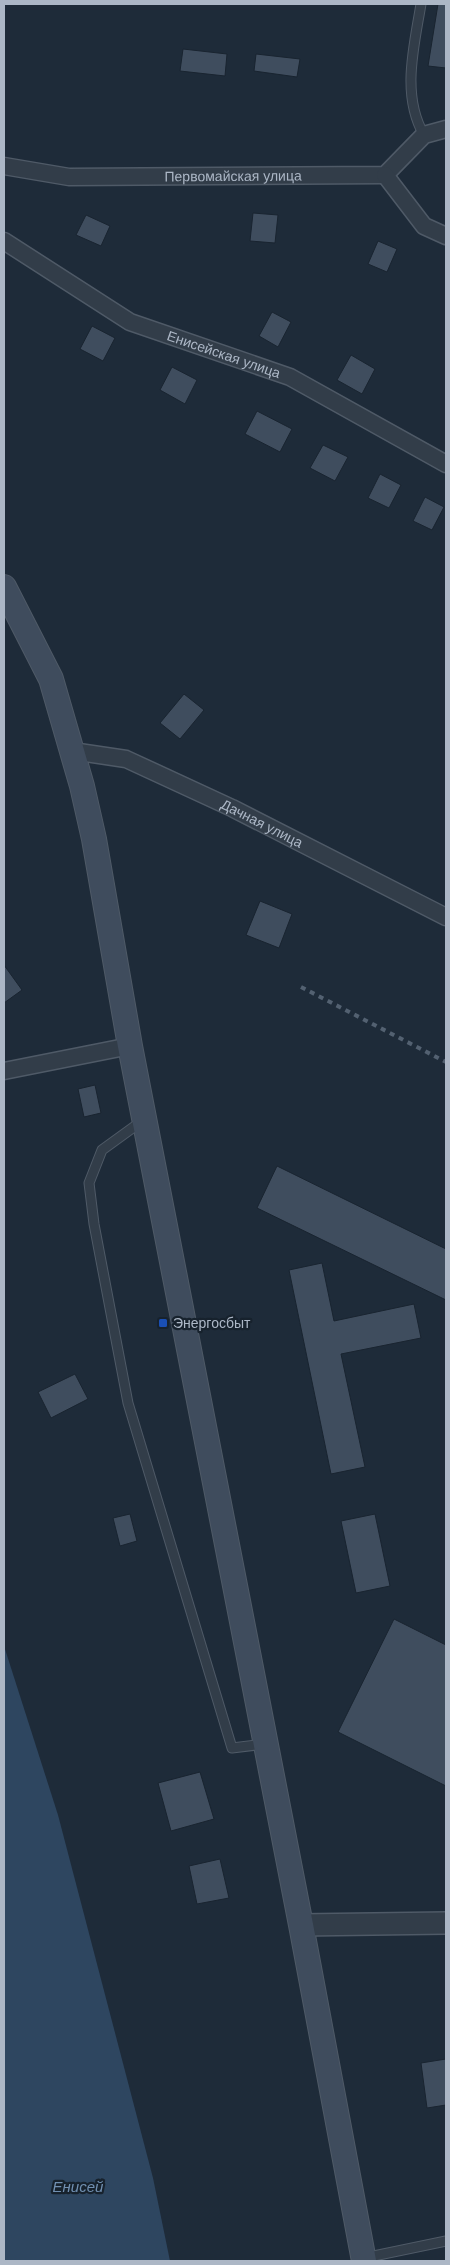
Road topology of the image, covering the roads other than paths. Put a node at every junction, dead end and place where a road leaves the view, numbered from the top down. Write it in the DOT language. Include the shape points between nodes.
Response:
graph roads {
  1 [pos="421,4"];
  2 [pos="446,129"];
  3 [pos="424,135"];
  4 [pos="4,166"];
  5 [pos="385,175"];
  6 [pos="446,236"];
  7 [pos="4,241"];
  8 [pos="446,464"];
  9 [pos="4,587"];
  10 [pos="72,751"];
  11 [pos="446,917"];
  12 [pos="130,1046"];
  13 [pos="4,1071"];
  14 [pos="144,1119"];
  15 [pos="266,1744"];
  16 [pos="446,1923"];
  17 [pos="301,1925"];
  18 [pos="446,2241"];
  19 [pos="364,2260"];
  1 -- 3 [label="lane" via="411,62 411,96 415,121"];
  2 -- 3 [label="street"];
  3 -- 5 [label="street"];
  4 -- 5 [label="street, Первомайская улица" via="69,177"];
  5 -- 6 [label="street" via="424,226"];
  7 -- 8 [label="street, Енисейская улица" via="130,322 290,377"];
  9 -- 10 [label="main road" via="51,679"];
  10 -- 11 [label="street, Дачная улица" via="134,762"];
  10 -- 12 [label="main road" via="100,867"];
  12 -- 13 [label="street"];
  12 -- 14 [label="main road"];
  14 -- 15 [label="main road"];
  14 -- 15 [label="lane" via="102,1150 89,1183 128,1403 232,1748"];
  15 -- 17 [label="main road"];
  16 -- 17 [label="street"];
  17 -- 19 [label="main road"];
  18 -- 19 [label="lane"];
}
